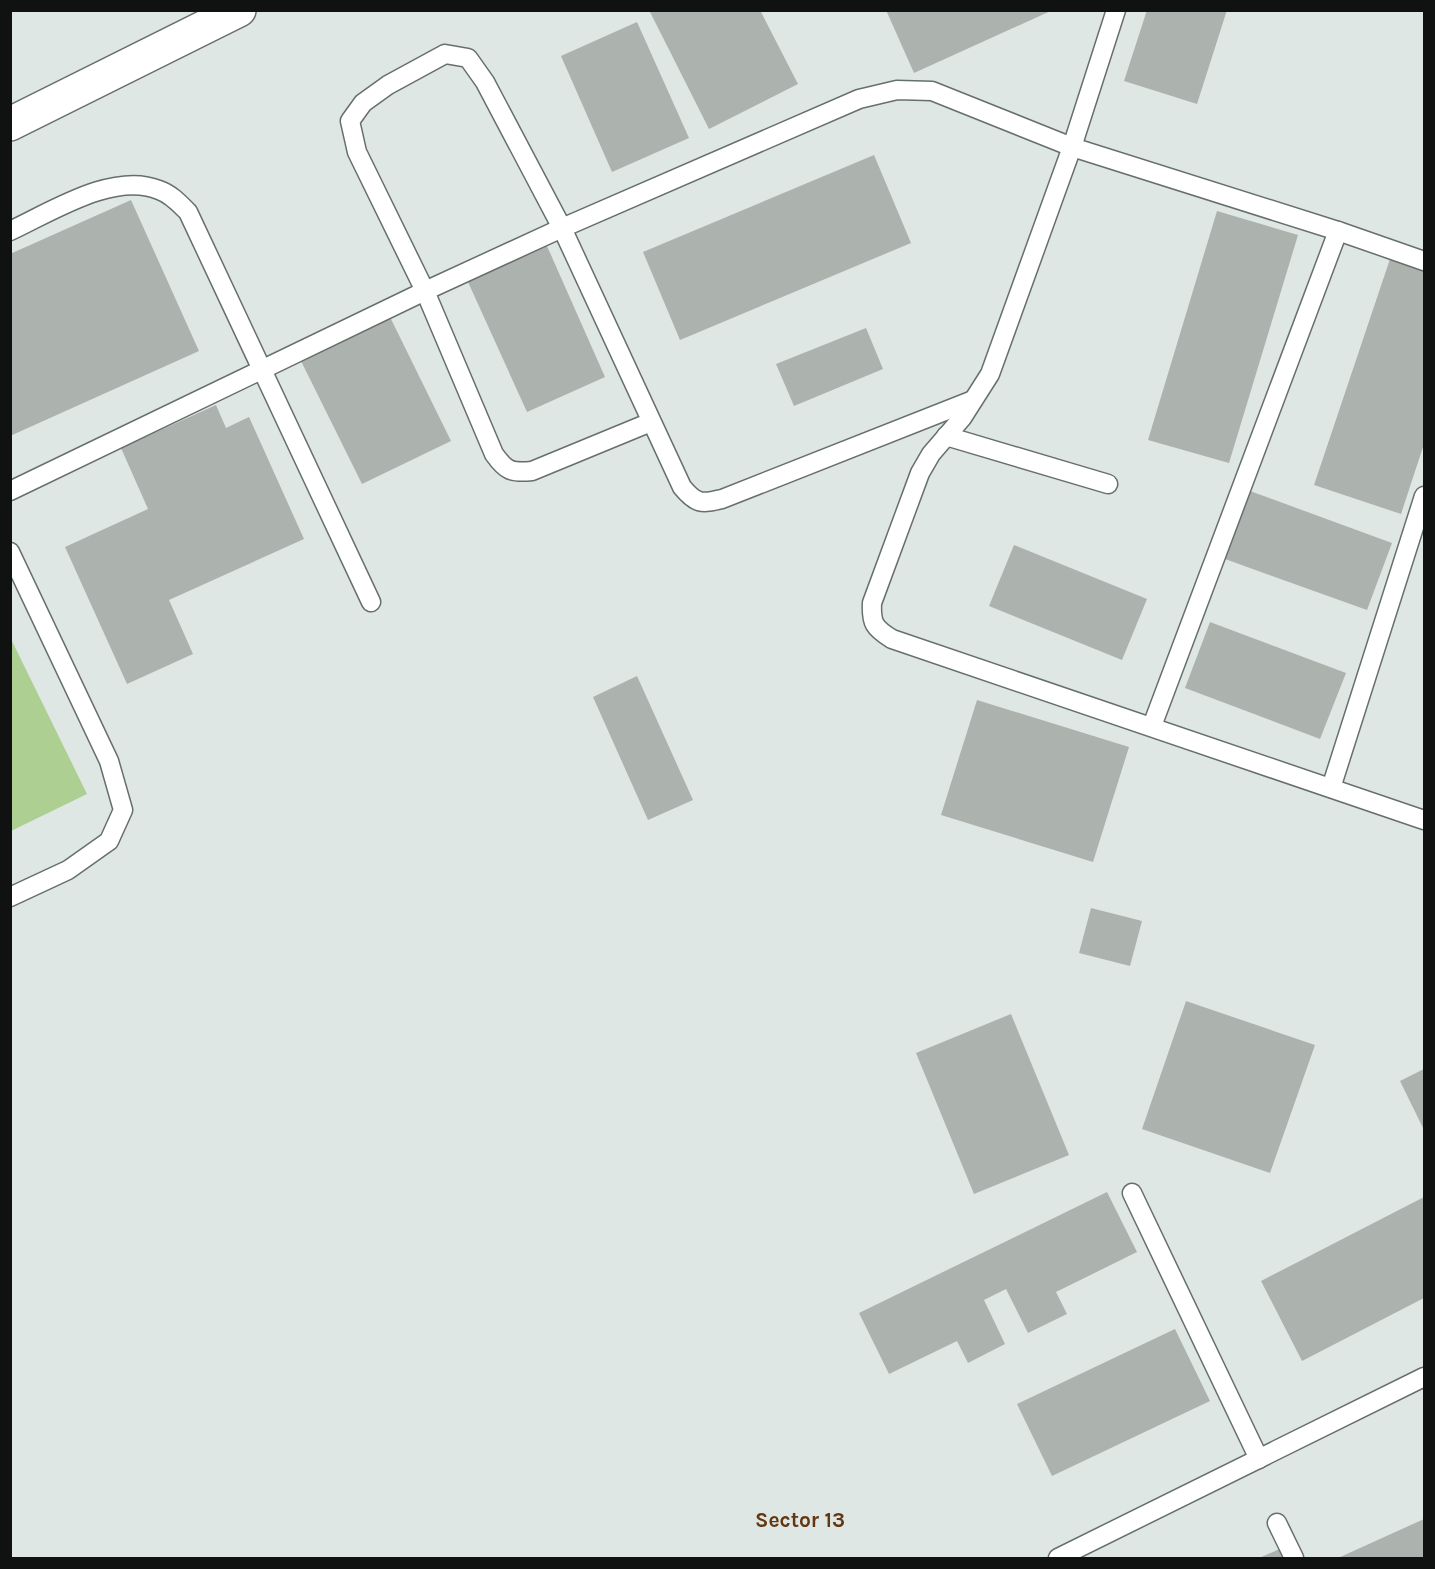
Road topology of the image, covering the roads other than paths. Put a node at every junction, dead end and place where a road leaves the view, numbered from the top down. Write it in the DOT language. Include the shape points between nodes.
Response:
graph roads {
  1 [pos="192,10"];
  2 [pos="239,10"];
  3 [pos="1116,10"];
  4 [pos="10,100"];
  5 [pos="10,123"];
  6 [pos="1072,147"];
  7 [pos="562,228"];
  8 [pos="10,231"];
  9 [pos="1338,231"];
  10 [pos="1425,261"];
  11 [pos="425,291"];
  12 [pos="261,369"];
  13 [pos="974,400"];
  14 [pos="651,422"];
  15 [pos="946,436"];
  16 [pos="1108,484"];
  17 [pos="10,491"];
  18 [pos="1425,496"];
  19 [pos="10,552"];
  20 [pos="371,602"];
  21 [pos="1152,726"];
  22 [pos="1331,788"];
  23 [pos="1425,820"];
  24 [pos="10,897"];
  25 [pos="1132,1193"];
  26 [pos="1425,1377"];
  27 [pos="1259,1459"];
  28 [pos="1277,1523"];
  29 [pos="1058,1558"];
  30 [pos="1294,1558"];
  1 -- 4 [label="street"];
  2 -- 5 [label="street"];
  3 -- 6 [label="lane"];
  6 -- 7 [label="lane" via="932,92 897,90 859,99"];
  6 -- 9 [label="lane"];
  6 -- 13 [label="lane" via="990,374"];
  7 -- 11 [label="lane"];
  7 -- 11 [label="lane" via="485,82 468,58 445,54 388,85 363,104 350,122 357,152"];
  7 -- 14 [label="lane"];
  8 -- 12 [label="lane" via="96,190 129,185 158,189 188,212"];
  9 -- 10 [label="lane"];
  9 -- 21 [label="lane"];
  11 -- 12 [label="lane"];
  11 -- 14 [label="lane" via="494,454 504,468 532,471"];
  12 -- 17 [label="lane"];
  12 -- 20 [label="lane"];
  13 -- 14 [label="lane" via="705,503 692,499 682,487"];
  13 -- 15 [label="lane"];
  15 -- 16 [label="lane"];
  15 -- 21 [label="lane" via="920,473 872,603 871,618 878,631"];
  18 -- 22 [label="lane"];
  19 -- 24 [label="lane" via="109,761 123,810 109,841 68,870"];
  21 -- 22 [label="lane"];
  22 -- 23 [label="lane"];
  25 -- 27 [label="lane"];
  26 -- 27 [label="lane"];
  27 -- 29 [label="lane"];
  28 -- 30 [label="lane"];
}
